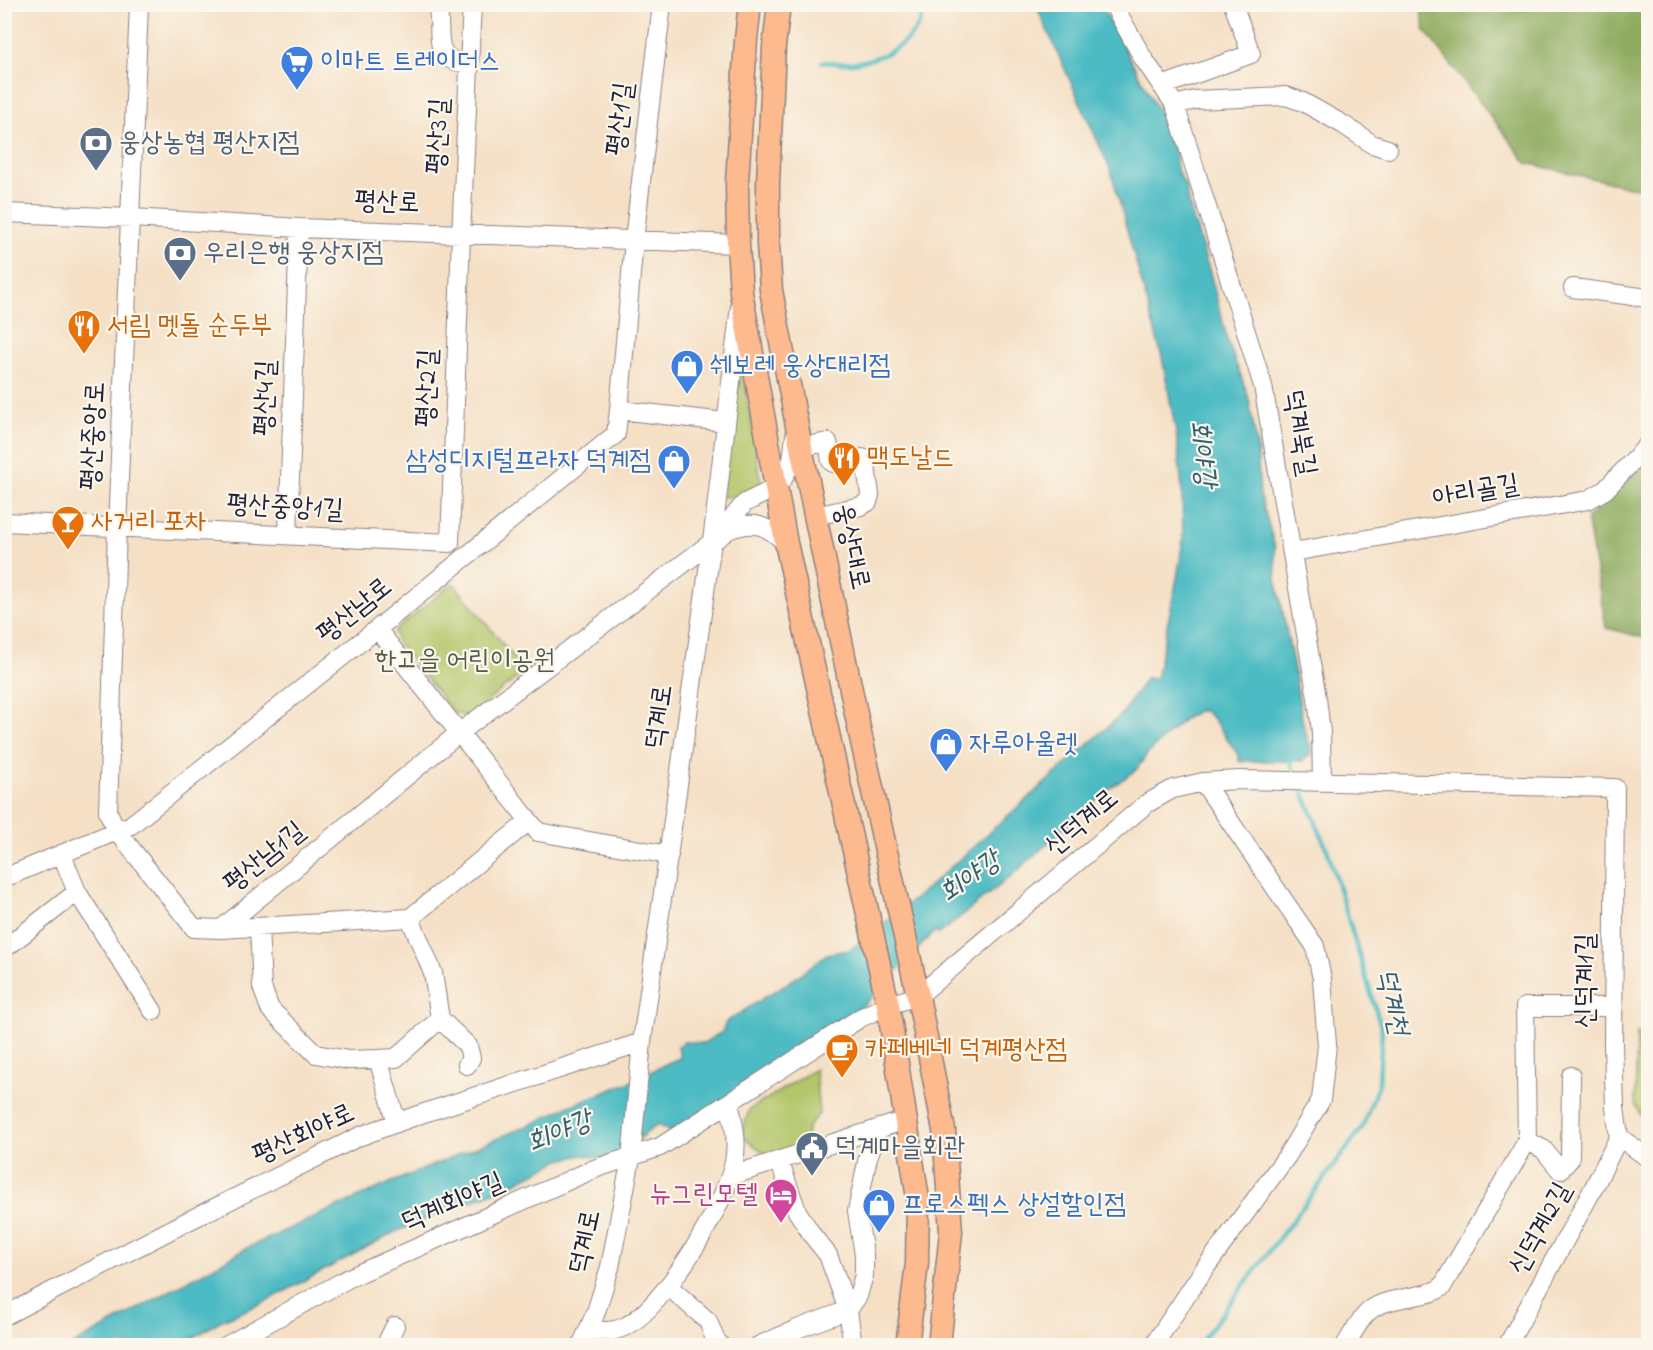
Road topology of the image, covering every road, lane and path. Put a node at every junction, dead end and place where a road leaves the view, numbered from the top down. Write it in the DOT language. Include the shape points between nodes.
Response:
graph roads {
  1 [pos="140,4"];
  2 [pos="437,4"];
  3 [pos="472,4"];
  4 [pos="662,4"];
  5 [pos="750,4"];
  6 [pos="779,4"];
  7 [pos="1113,4"];
  8 [pos="1233,4"];
  9 [pos="470,63"];
  10 [pos="1162,86"];
  11 [pos="1175,105"];
  12 [pos="1388,149"];
  13 [pos="4,213"];
  14 [pos="132,218"];
  15 [pos="299,228"];
  16 [pos="461,235"];
  17 [pos="634,240"];
  18 [pos="738,244"];
  19 [pos="768,244"];
  20 [pos="1573,288"];
  21 [pos="741,292"];
  22 [pos="1648,298"];
  23 [pos="619,410"];
  24 [pos="724,422"];
  25 [pos="796,422"];
  26 [pos="1648,445"];
  27 [pos="801,447"];
  28 [pos="775,487"];
  29 [pos="815,516"];
  30 [pos="4,522"];
  31 [pos="117,528"];
  32 [pos="288,535"];
  33 [pos="712,542"];
  34 [pos="450,543"];
  35 [pos="786,543"];
  36 [pos="1293,552"];
  37 [pos="463,559"];
  38 [pos="377,629"];
  39 [pos="459,733"];
  40 [pos="1203,782"];
  41 [pos="1322,782"];
  42 [pos="528,822"];
  43 [pos="117,831"];
  44 [pos="62,855"];
  45 [pos="669,855"];
  46 [pos="4,878"];
  47 [pos="76,892"];
  48 [pos="410,918"];
  49 [pos="259,927"];
  50 [pos="221,929"];
  51 [pos="4,948"];
  52 [pos="918,996"];
  53 [pos="887,998"];
  54 [pos="1612,1007"];
  55 [pos="153,1011"];
  56 [pos="440,1018"];
  57 [pos="642,1048"];
  58 [pos="378,1059"];
  59 [pos="467,1065"];
  60 [pos="1571,1076"];
  61 [pos="729,1103"];
  62 [pos="906,1120"];
  63 [pos="397,1123"];
  64 [pos="879,1128"];
  65 [pos="1619,1137"];
  66 [pos="1570,1139"];
  67 [pos="1527,1141"];
  68 [pos="1543,1149"];
  69 [pos="631,1152"];
  70 [pos="1648,1158"];
  71 [pos="778,1160"];
  72 [pos="730,1176"];
  73 [pos="668,1286"];
  74 [pos="848,1310"];
  75 [pos="4,1316"];
  76 [pos="395,1326"];
  77 [pos="592,1336"];
  78 [pos="226,1346"];
  79 [pos="385,1346"];
  80 [pos="622,1346"];
  81 [pos="722,1346"];
  82 [pos="758,1346"];
  83 [pos="853,1346"];
  84 [pos="907,1346"];
  85 [pos="939,1346"];
  86 [pos="1154,1346"];
  87 [pos="1345,1346"];
  88 [pos="1507,1346"];
  1 -- 14 [label="street, 평산중앙로"];
  2 -- 9 [label="street" via="441,48 453,60"];
  3 -- 9 [label="street, 평산3길"];
  4 -- 17 [label="street, 평산1길"];
  5 -- 18 [label="main road" via="737,182"];
  6 -- 19 [label="main road, 웅상대로" via="773,58"];
  7 -- 10 [label="street, 덕계북길"];
  8 -- 10 [label="street" via="1251,54"];
  9 -- 16 [label="street, 평산3길"];
  10 -- 11 [label="street, 덕계북길"];
  11 -- 12 [label="street" via="1195,100 1286,96"];
  11 -- 36 [label="street, 덕계북길" via="1263,386"];
  13 -- 14 [label="street, 평산로"];
  14 -- 15 [label="street, 평산로"];
  14 -- 31 [label="street, 평산중앙로"];
  15 -- 16 [label="street, 평산로"];
  15 -- 32 [label="street, 평산4길"];
  16 -- 17 [label="street, 평산로"];
  16 -- 34 [label="street, 평산2길"];
  17 -- 18 [label="street, 평산로"];
  17 -- 23 [label="street, 평산1길"];
  18 -- 19 [label="main road, 평산로"];
  18 -- 21 [label="main road"];
  19 -- 25 [label="main road, 웅상대로" via="775,314"];
  20 -- 22 [label="street"];
  21 -- 24 [label="street, 덕계로"];
  21 -- 28 [label="main road"];
  23 -- 24 [label="street"];
  23 -- 37 [label="street, 평산남로" via="616,434"];
  24 -- 33 [label="street, 덕계로"];
  25 -- 27 [label="main road, 웅상대로"];
  25 -- 28 [label="street" via="789,468"];
  26 -- 36 [label="street, 아리골길" via="1605,490 1588,500"];
  27 -- 29 [label="main road, 웅상대로"];
  27 -- 29 [label="street" via="828,442 833,463 865,459 868,502"];
  28 -- 33 [label="street" via="745,503"];
  28 -- 35 [label="main road"];
  29 -- 52 [label="main road, 웅상대로"];
  30 -- 31 [label="street, 평산중앙1길"];
  31 -- 32 [label="street, 평산중앙1길"];
  31 -- 43 [label="street, 평산중앙로" via="108,812"];
  32 -- 34 [label="street, 평산중앙1길"];
  33 -- 35 [label="street" via="728,530 756,525 767,527"];
  33 -- 39 [label="street, 평산남1길"];
  33 -- 45 [label="street, 덕계로"];
  34 -- 37 [label="street"];
  35 -- 53 [label="main road"];
  36 -- 41 [label="street, 덕계북길" via="1317,698"];
  37 -- 38 [label="street, 평산남로"];
  38 -- 39 [label="street"];
  38 -- 43 [label="street, 평산남로" via="131,825"];
  39 -- 42 [label="street"];
  39 -- 50 [label="street, 평산남1길"];
  40 -- 41 [label="street, 신덕계로"];
  40 -- 52 [label="street, 신덕계로" via="1173,789 1146,804"];
  40 -- 86 [label="street" via="1315,946 1327,1045 1321,1100 1287,1156"];
  41 -- 54 [label="street, 신덕계1길" via="1615,788"];
  42 -- 45 [label="street" via="538,832"];
  42 -- 48 [label="street"];
  43 -- 44 [label="street, 평산남로"];
  43 -- 50 [label="street, 평산남1길" via="194,928"];
  44 -- 46 [label="street, 평산남로"];
  44 -- 47 [label="street"];
  45 -- 57 [label="street, 덕계로"];
  47 -- 51 [label="street"];
  47 -- 55 [label="street"];
  48 -- 49 [label="street"];
  48 -- 56 [label="street" via="433,974"];
  49 -- 50 [label="street"];
  49 -- 58 [label="street" via="262,987 270,1009 316,1054 348,1060"];
  52 -- 53 [label="street, 신덕계로"];
  52 -- 85 [label="main road" via="948,1170 951,1232"];
  53 -- 61 [label="street, 덕계회야길"];
  53 -- 62 [label="main road"];
  54 -- 65 [label="street, 신덕계1길"];
  54 -- 67 [label="street" via="1525,1007"];
  56 -- 58 [label="street" via="396,1058"];
  56 -- 59 [label="street" via="468,1046 471,1058"];
  57 -- 63 [label="street, 평산회야로"];
  57 -- 69 [label="street, 덕계로"];
  58 -- 63 [label="street"];
  60 -- 66 [label="street"];
  61 -- 69 [label="street, 덕계회야길" via="660,1147"];
  61 -- 72 [label="street" via="736,1137"];
  62 -- 64 [label="street"];
  62 -- 84 [label="main road" via="918,1199 917,1263"];
  63 -- 75 [label="street, 평산회야로" via="286,1172"];
  64 -- 71 [label="street"];
  64 -- 74 [label="street" via="868,1157 857,1211 864,1275 858,1296"];
  65 -- 70 [label="street"];
  65 -- 88 [label="street, 신덕계2길"];
  66 -- 68 [label="street"];
  66 -- 68 [label="street" via="1570,1159 1560,1170"];
  67 -- 68 [label="street"];
  67 -- 87 [label="street" via="1442,1287 1374,1306"];
  69 -- 77 [label="street, 덕계로" via="610,1267"];
  69 -- 78 [label="street, 덕계회야길" via="349,1278"];
  71 -- 72 [label="street"];
  71 -- 74 [label="street" via="797,1211 828,1255"];
  72 -- 73 [label="street" via="703,1232"];
  73 -- 77 [label="street" via="640,1317 624,1327"];
  73 -- 81 [label="street" via="708,1321"];
  74 -- 82 [label="street"];
  74 -- 83 [label="street"];
  76 -- 79 [label="street"];
  77 -- 80 [label="street"];
}
